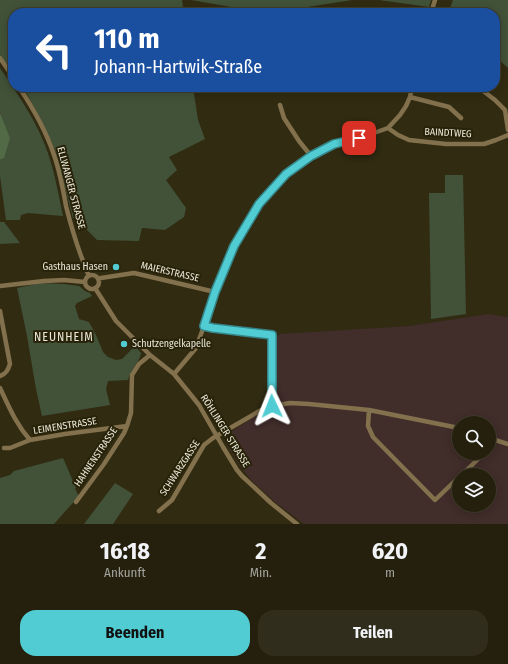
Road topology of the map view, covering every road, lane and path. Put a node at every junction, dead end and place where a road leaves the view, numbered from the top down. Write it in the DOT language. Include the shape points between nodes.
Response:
graph roads {
  1 [pos="0,58"];
  2 [pos="8,70"];
  3 [pos="22,92"];
  4 [pos="411,92"];
  5 [pos="485,92"];
  6 [pos="410,97"];
  7 [pos="280,105"];
  8 [pos="461,118"];
  9 [pos="388,128"];
  10 [pos="508,130"];
  11 [pos="508,135"];
  12 [pos="311,156"];
  13 [pos="89,276"];
  14 [pos="98,279"];
  15 [pos="85,282"];
  16 [pos="0,286"];
  17 [pos="95,288"];
  18 [pos="215,292"];
  19 [pos="0,311"];
  20 [pos="204,326"];
  21 [pos="150,355"];
  22 [pos="174,374"];
  23 [pos="0,376"];
  24 [pos="0,388"];
  25 [pos="272,406"];
  26 [pos="369,410"];
  27 [pos="127,426"];
  28 [pos="452,427"];
  29 [pos="216,436"];
  30 [pos="30,440"];
  31 [pos="496,440"];
  32 [pos="508,444"];
  33 [pos="4,448"];
  34 [pos="477,460"];
  35 [pos="469,468"];
  36 [pos="452,484"];
  37 [pos="76,502"];
  38 [pos="159,511"];
  39 [pos="297,524"];
  1 -- 2 [label="street"];
  3 -- 13 [label="street, ELLWANGER STRASSE" via="54,155 79,253"];
  4 -- 6 [label="street"];
  5 -- 10 [label="street" via="505,110"];
  6 -- 8 [label="street" via="449,107"];
  6 -- 9 [label="street"];
  7 -- 12 [label="street" via="284,118"];
  9 -- 11 [label="street, BAINDTWEG" via="409,140 446,144 484,144"];
  9 -- 12 [label="street" via="334,144"];
  12 -- 18 [label="street" via="286,174 259,204 234,246"];
  13 -- 14 [label="street" via="94,275"];
  13 -- 15 [label="street"];
  14 -- 17 [label="street"];
  14 -- 18 [label="street, MAIERSTRASSE" via="134,273"];
  15 -- 16 [label="street" via="64,280"];
  15 -- 17 [label="street" via="89,288"];
  17 -- 21 [label="street" via="116,321"];
  18 -- 20 [label="street"];
  19 -- 23 [label="street" via="10,364 8,370"];
  20 -- 22 [label="street" via="196,348"];
  20 -- 25 [label="street" via="272,335"];
  21 -- 22 [label="street"];
  21 -- 27 [label="street, HAHNENSTRASSE" via="139,364 132,375 131,413"];
  22 -- 29 [label="street, RÖHLINGER STRASSE" via="199,405"];
  24 -- 30 [label="street, LEIMENSTRASSE" via="13,417"];
  25 -- 26 [label="street, SCHWARZGASSE" via="290,403"];
  25 -- 29 [label="street, SCHWARZGASSE"];
  26 -- 28 [label="street, SCHWARZGASSE"];
  26 -- 36 [label="street" via="368,426 373,437 435,500"];
  27 -- 30 [label="street, LEIMENSTRASSE"];
  27 -- 37 [label="street, HAHNENSTRASSE" via="104,464"];
  29 -- 38 [label="street, SCHWARZGASSE" via="204,445 172,500"];
  29 -- 39 [label="street, RÖHLINGER STRASSE" via="242,476"];
  30 -- 33 [label="street, LEIMENSTRASSE"];
  31 -- 32 [label="street"];
  34 -- 35 [label="street"];
}
